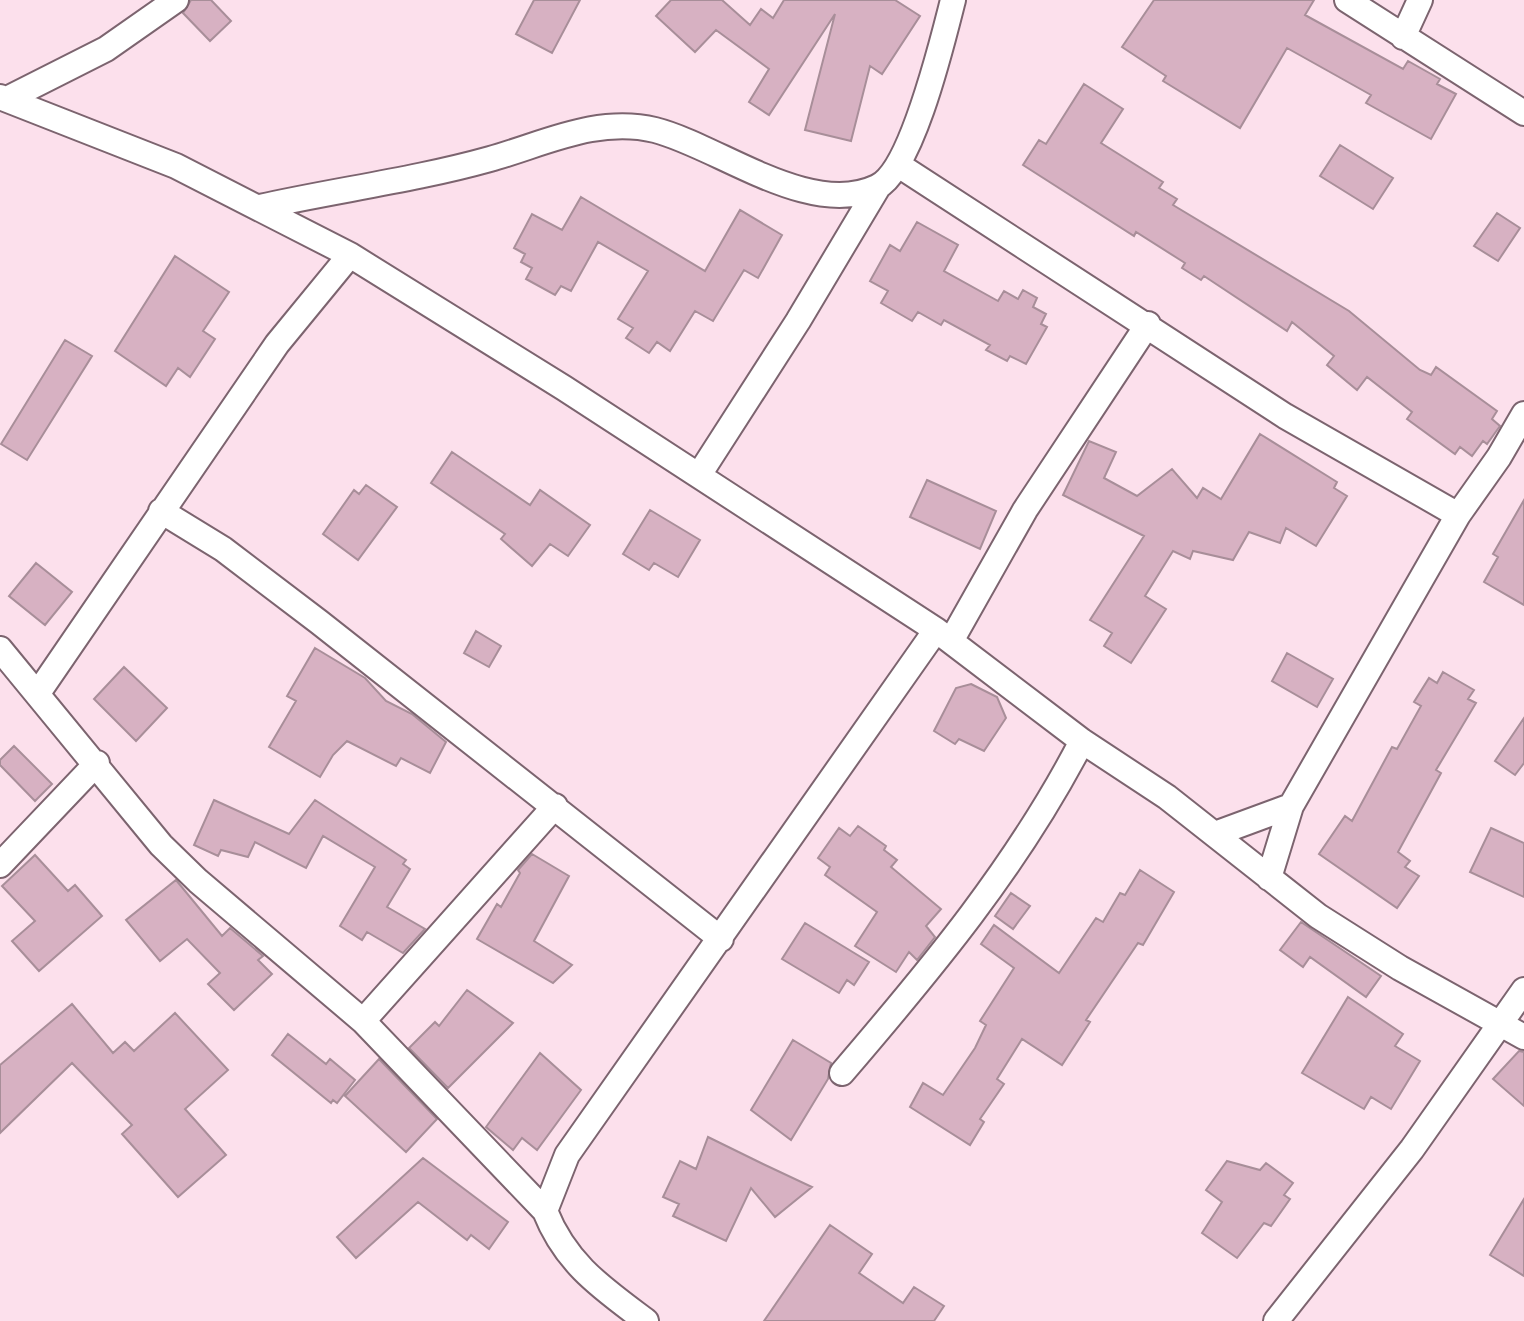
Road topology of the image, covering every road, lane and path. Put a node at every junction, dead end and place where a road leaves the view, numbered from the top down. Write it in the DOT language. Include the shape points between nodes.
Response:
graph roads {
  1 [pos="176,0"];
  2 [pos="953,0"];
  3 [pos="1347,0"];
  4 [pos="1420,0"];
  5 [pos="1403,37"];
  6 [pos="4,97"];
  7 [pos="1524,113"];
  8 [pos="900,166"];
  9 [pos="878,187"];
  10 [pos="260,207"];
  11 [pos="350,255"];
  12 [pos="1148,324"];
  13 [pos="1524,414"];
  14 [pos="699,475"];
  15 [pos="161,511"];
  16 [pos="1458,515"];
  17 [pos="944,636"];
  18 [pos="0,649"];
  19 [pos="38,693"];
  20 [pos="1082,741"];
  21 [pos="97,763"];
  22 [pos="555,806"];
  23 [pos="1291,806"];
  24 [pos="1215,834"];
  25 [pos="0,865"];
  26 [pos="1269,878"];
  27 [pos="721,939"];
  28 [pos="1524,990"];
  29 [pos="363,1021"];
  30 [pos="1514,1030"];
  31 [pos="842,1073"];
  32 [pos="545,1211"];
  33 [pos="646,1321"];
  34 [pos="1276,1321"];
  1 -- 6 [label="street" via="106,49"];
  2 -- 8 [label="street"];
  3 -- 5 [label="street"];
  4 -- 5 [label="street"];
  5 -- 7 [label="street"];
  6 -- 10 [label="street" via="176,166"];
  8 -- 9 [label="street"];
  8 -- 12 [label="street"];
  9 -- 10 [label="street" via="831,196 791,187 655,130 616,126 570,132 489,159"];
  9 -- 14 [label="street"];
  10 -- 11 [label="street"];
  11 -- 14 [label="street"];
  11 -- 15 [label="street" via="277,344"];
  12 -- 16 [label="street" via="1285,416"];
  12 -- 17 [label="street"];
  13 -- 16 [label="street"];
  14 -- 17 [label="street"];
  15 -- 19 [label="street"];
  15 -- 22 [label="street" via="223,549"];
  16 -- 23 [label="street"];
  17 -- 20 [label="street"];
  17 -- 27 [label="street"];
  18 -- 19 [label="street"];
  19 -- 21 [label="street"];
  20 -- 24 [label="street"];
  20 -- 31 [label="street" via="1050,804 1009,866 947,950"];
  21 -- 25 [label="street"];
  21 -- 29 [label="street" via="198,881"];
  22 -- 27 [label="street"];
  22 -- 29 [label="street"];
  23 -- 24 [label="street"];
  23 -- 26 [label="street"];
  24 -- 26 [label="street"];
  26 -- 30 [label="street" via="1400,968"];
  27 -- 32 [label="street" via="567,1155"];
  28 -- 30 [label="street"];
  29 -- 32 [label="street"];
  30 -- 34 [label="street"];
  32 -- 33 [label="street" via="557,1242 592,1281"];
}
